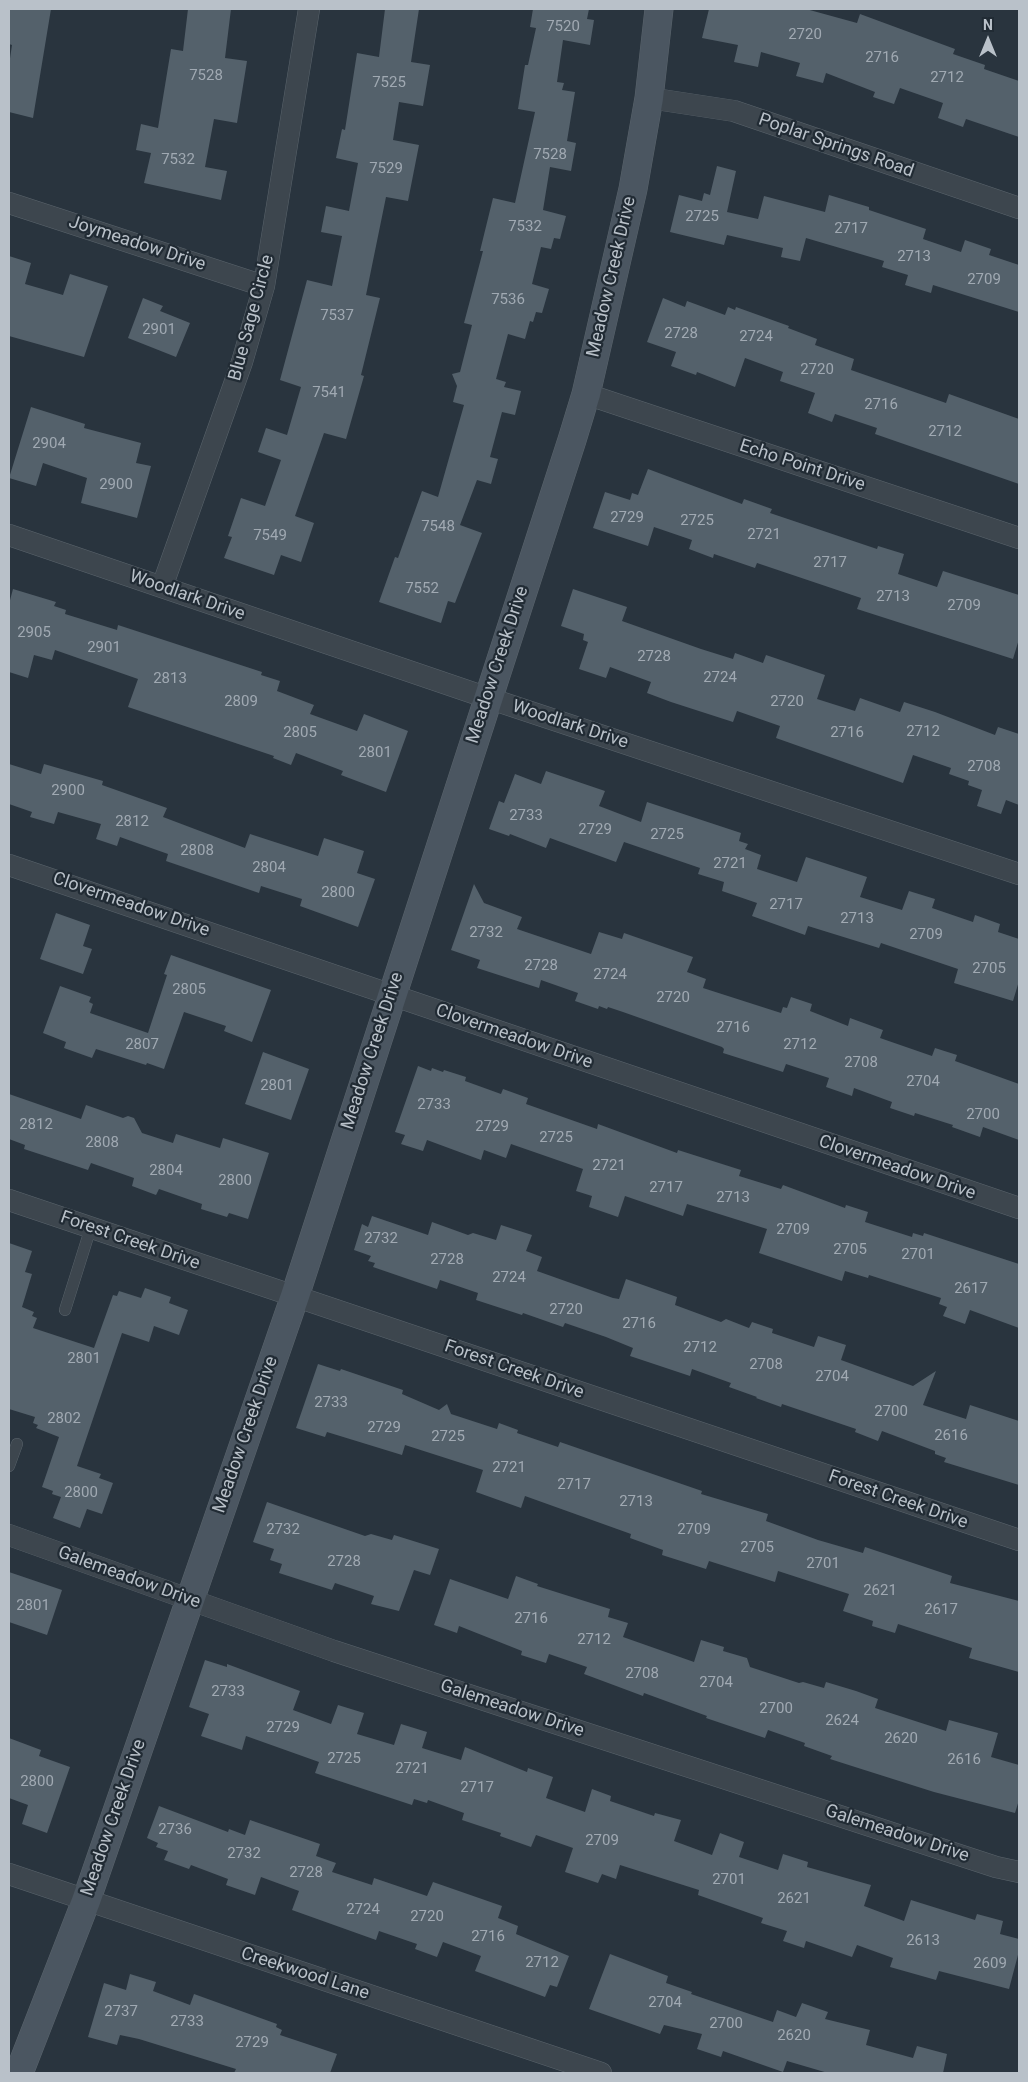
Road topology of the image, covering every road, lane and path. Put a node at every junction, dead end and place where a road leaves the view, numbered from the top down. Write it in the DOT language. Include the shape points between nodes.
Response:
graph roads {
  1 [pos="309,9"];
  2 [pos="659,9"];
  3 [pos="649,98"];
  4 [pos="9,203"];
  5 [pos="1019,208"];
  6 [pos="264,286"];
  7 [pos="586,394"];
  8 [pos="9,535"];
  9 [pos="1019,538"];
  10 [pos="162,588"];
  11 [pos="488,698"];
  12 [pos="9,865"];
  13 [pos="1019,874"];
  14 [pos="391,996"];
  15 [pos="9,1200"];
  16 [pos="1019,1208"];
  17 [pos="91,1228"];
  18 [pos="295,1296"];
  19 [pos="65,1310"];
  20 [pos="17,1444"];
  21 [pos="9,1466"];
  22 [pos="9,1535"];
  23 [pos="1019,1540"];
  24 [pos="189,1600"];
  25 [pos="1019,1872"];
  26 [pos="9,1874"];
  27 [pos="86,1901"];
  28 [pos="19,2073"];
  29 [pos="601,2073"];
  1 -- 6 [label="street, Blue Sage Circle"];
  2 -- 3 [label="street, Meadow Creek Drive"];
  3 -- 5 [label="street, Poplar Springs Road" via="734,111"];
  3 -- 7 [label="street, Meadow Creek Drive" via="633,190"];
  4 -- 6 [label="street, Joymeadow Drive"];
  6 -- 10 [label="street, Blue Sage Circle" via="242,362"];
  7 -- 9 [label="street, Echo Point Drive"];
  7 -- 11 [label="street, Meadow Creek Drive"];
  8 -- 10 [label="street, Woodlark Drive"];
  10 -- 11 [label="street, Woodlark Drive"];
  11 -- 13 [label="street, Woodlark Drive"];
  11 -- 14 [label="street, Meadow Creek Drive"];
  12 -- 14 [label="street, Clovermeadow Drive"];
  14 -- 16 [label="street, Clovermeadow Drive"];
  14 -- 18 [label="street, Meadow Creek Drive"];
  15 -- 17 [label="street, Forest Creek Drive"];
  17 -- 18 [label="street, Forest Creek Drive"];
  17 -- 19 [label="lane"];
  18 -- 23 [label="street, Forest Creek Drive"];
  18 -- 24 [label="street, Meadow Creek Drive"];
  20 -- 21 [label="lane"];
  22 -- 24 [label="street, Galemeadow Drive"];
  24 -- 25 [label="street, Galemeadow Drive" via="353,1657"];
  24 -- 27 [label="street, Meadow Creek Drive"];
  26 -- 27 [label="street, Creekwood Lane"];
  27 -- 28 [label="street, Meadow Creek Drive"];
  27 -- 29 [label="street, Creekwood Lane"];
}
